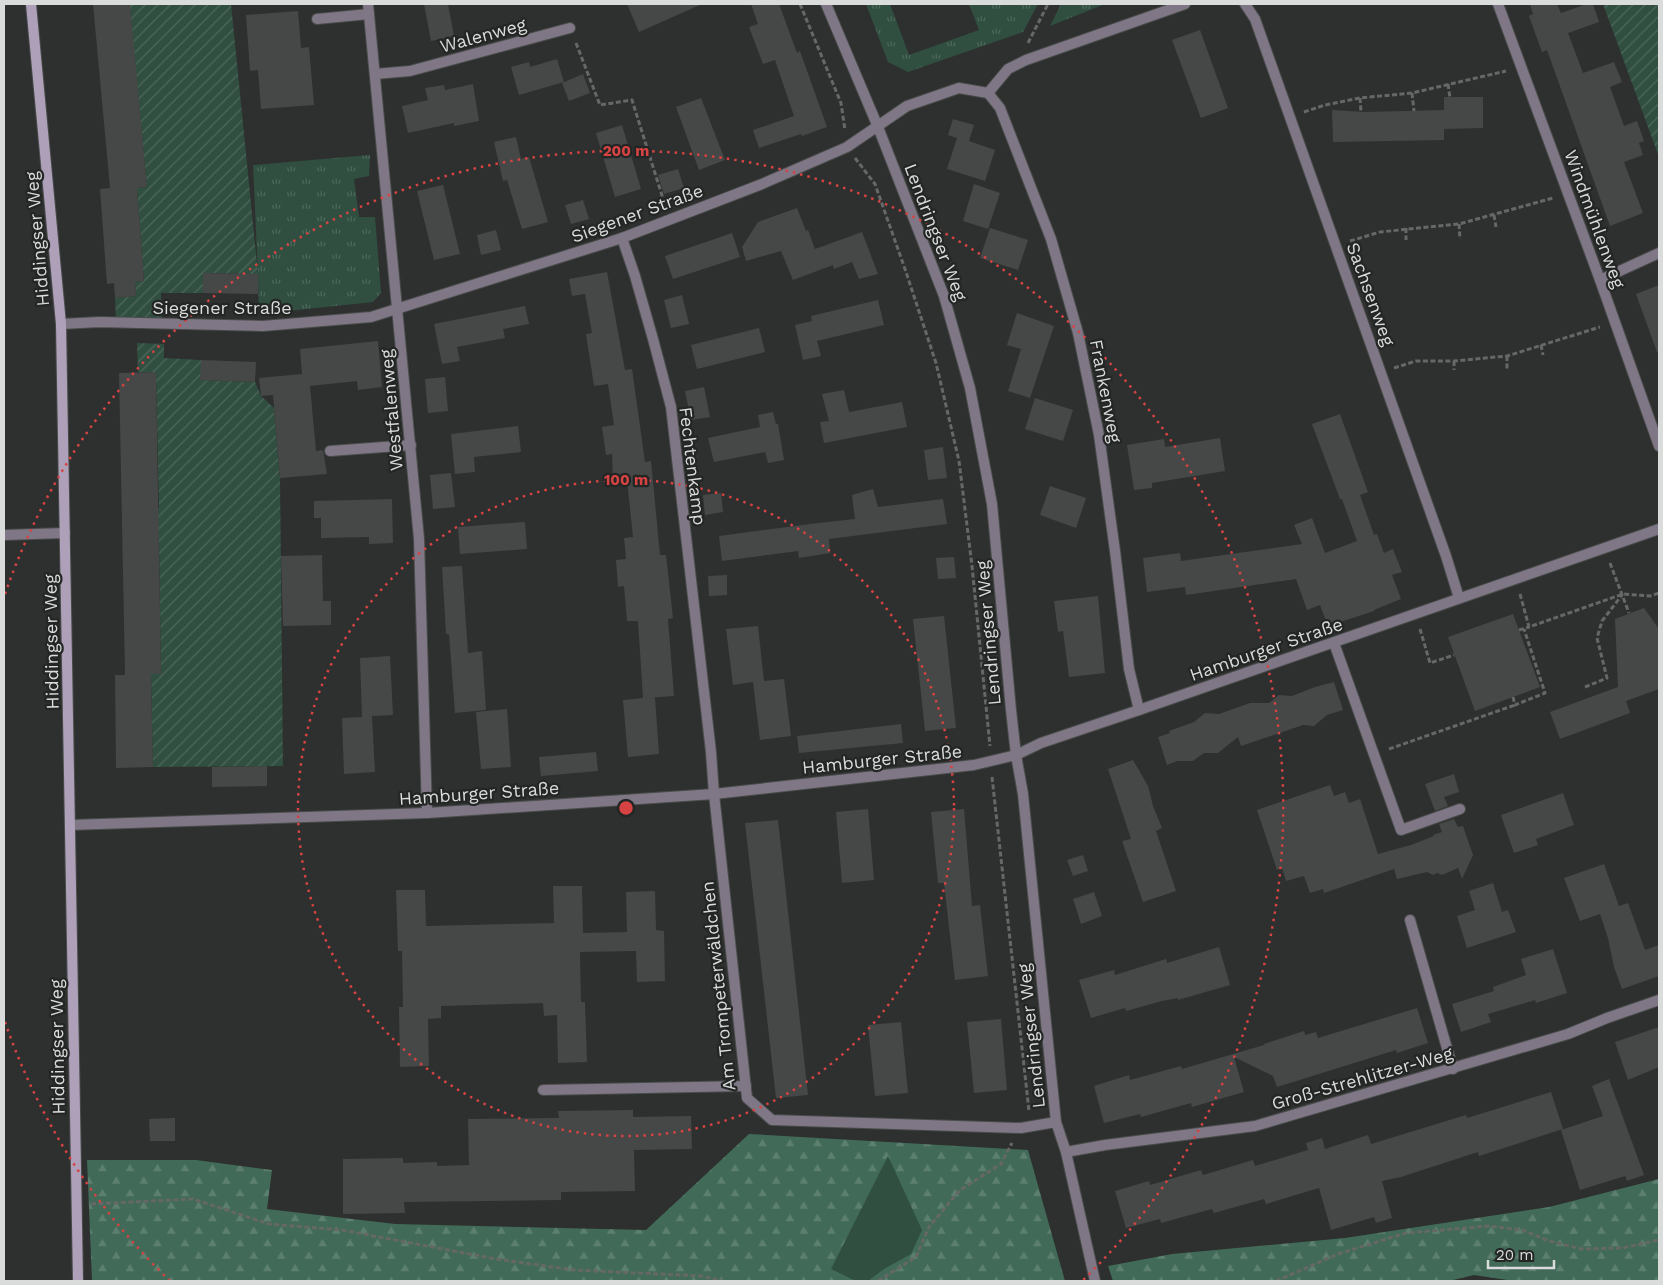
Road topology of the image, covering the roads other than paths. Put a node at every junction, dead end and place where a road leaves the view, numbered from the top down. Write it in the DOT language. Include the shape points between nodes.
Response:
graph roads {
  1 [pos="31,4"];
  2 [pos="826,4"];
  3 [pos="1185,4"];
  4 [pos="1244,4"];
  5 [pos="1498,4"];
  6 [pos="369,9"];
  7 [pos="317,19"];
  8 [pos="570,28"];
  9 [pos="375,74"];
  10 [pos="988,93"];
  11 [pos="878,127"];
  12 [pos="622,238"];
  13 [pos="1659,253"];
  14 [pos="1600,280"];
  15 [pos="398,309"];
  16 [pos="61,324"];
  17 [pos="411,445"];
  18 [pos="1659,446"];
  19 [pos="330,451"];
  20 [pos="1659,529"];
  21 [pos="65,533"];
  22 [pos="4,535"];
  23 [pos="1460,598"];
  24 [pos="1334,643"];
  25 [pos="1140,710"];
  26 [pos="1016,755"];
  27 [pos="714,794"];
  28 [pos="1460,809"];
  29 [pos="427,814"];
  30 [pos="70,825"];
  31 [pos="1410,920"];
  32 [pos="1659,1000"];
  33 [pos="1453,1069"];
  34 [pos="746,1086"];
  35 [pos="543,1090"];
  36 [pos="1056,1122"];
  37 [pos="1066,1152"];
  38 [pos="78,1281"];
  39 [pos="1095,1281"];
  1 -- 16 [label="main road, Hiddingser Weg"];
  2 -- 11 [label="street, Lendringser Weg"];
  3 -- 10 [label="street" via="1026,60 1008,69"];
  4 -- 23 [label="street, Sachsenweg" via="1255,18"];
  5 -- 14 [label="street, Windmühlenweg"];
  6 -- 7 [label="street"];
  6 -- 9 [label="street, Westfalenweg"];
  8 -- 9 [label="street, Walenweg" via="410,71"];
  9 -- 15 [label="street, Westfalenweg"];
  10 -- 11 [label="street, Siegener Straße" via="959,88 908,106"];
  10 -- 25 [label="street, Frankenweg" via="1000,108 1051,239 1078,333 1099,435 1129,669"];
  11 -- 12 [label="street, Siegener Straße" via="847,147 762,184"];
  11 -- 26 [label="street, Lendringser Weg" via="944,296 970,388 992,504"];
  12 -- 15 [label="street, Siegener Straße"];
  12 -- 27 [label="street, Fechtenkamp" via="651,330 670,407"];
  13 -- 14 [label="street"];
  14 -- 18 [label="street, Windmühlenweg"];
  15 -- 16 [label="street, Siegener Straße" via="370,317 263,326"];
  15 -- 17 [label="street, Westfalenweg"];
  16 -- 21 [label="main road, Hiddingser Weg"];
  17 -- 19 [label="street"];
  17 -- 29 [label="street, Westfalenweg" via="420,539"];
  20 -- 23 [label="street, Hamburger Straße"];
  21 -- 22 [label="street"];
  21 -- 30 [label="main road, Hiddingser Weg"];
  23 -- 24 [label="street, Hamburger Straße"];
  24 -- 25 [label="street, Hamburger Straße"];
  24 -- 28 [label="street" via="1400,830"];
  25 -- 26 [label="street, Hamburger Straße" via="1041,743"];
  26 -- 27 [label="street, Hamburger Straße" via="974,765"];
  26 -- 36 [label="street, Lendringser Weg" via="1023,794"];
  27 -- 29 [label="street, Hamburger Straße"];
  27 -- 34 [label="street, Am Trompeterwäldchen"];
  29 -- 30 [label="street, Hamburger Straße"];
  30 -- 38 [label="main road, Hiddingser Weg"];
  31 -- 33 [label="street"];
  32 -- 33 [label="street, Groß-Strehlitzer-Weg" via="1568,1034"];
  33 -- 37 [label="street, Groß-Strehlitzer-Weg" via="1255,1126"];
  34 -- 35 [label="street"];
  34 -- 36 [label="street, Am Trompeterwäldchen" via="747,1098 772,1120 1021,1128"];
  36 -- 37 [label="street, Lendringser Weg"];
  37 -- 39 [label="street, Lendringser Weg"];
}
